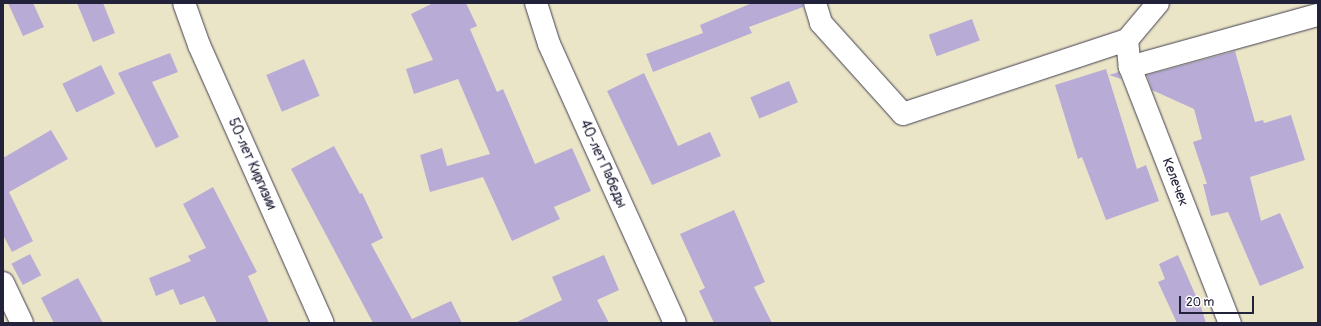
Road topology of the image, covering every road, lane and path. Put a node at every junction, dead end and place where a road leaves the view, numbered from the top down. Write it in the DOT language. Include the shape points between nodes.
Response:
graph roads {
  1 [pos="184,3"];
  2 [pos="536,3"];
  3 [pos="815,3"];
  4 [pos="1158,3"];
  5 [pos="1318,15"];
  6 [pos="1127,40"];
  7 [pos="1130,67"];
  8 [pos="3,283"];
  9 [pos="22,323"];
  10 [pos="323,323"];
  11 [pos="675,323"];
  12 [pos="1230,323"];
  1 -- 10 [label="street, 50-лет Киргизии" via="199,45"];
  2 -- 11 [label="street, 40-лет Пабеды" via="549,44"];
  3 -- 6 [label="street" via="821,23 903,114"];
  4 -- 6 [label="street"];
  5 -- 7 [label="street"];
  6 -- 7 [label="street, Келечек"];
  7 -- 12 [label="street, Келечек"];
  8 -- 9 [label="street"];
}
